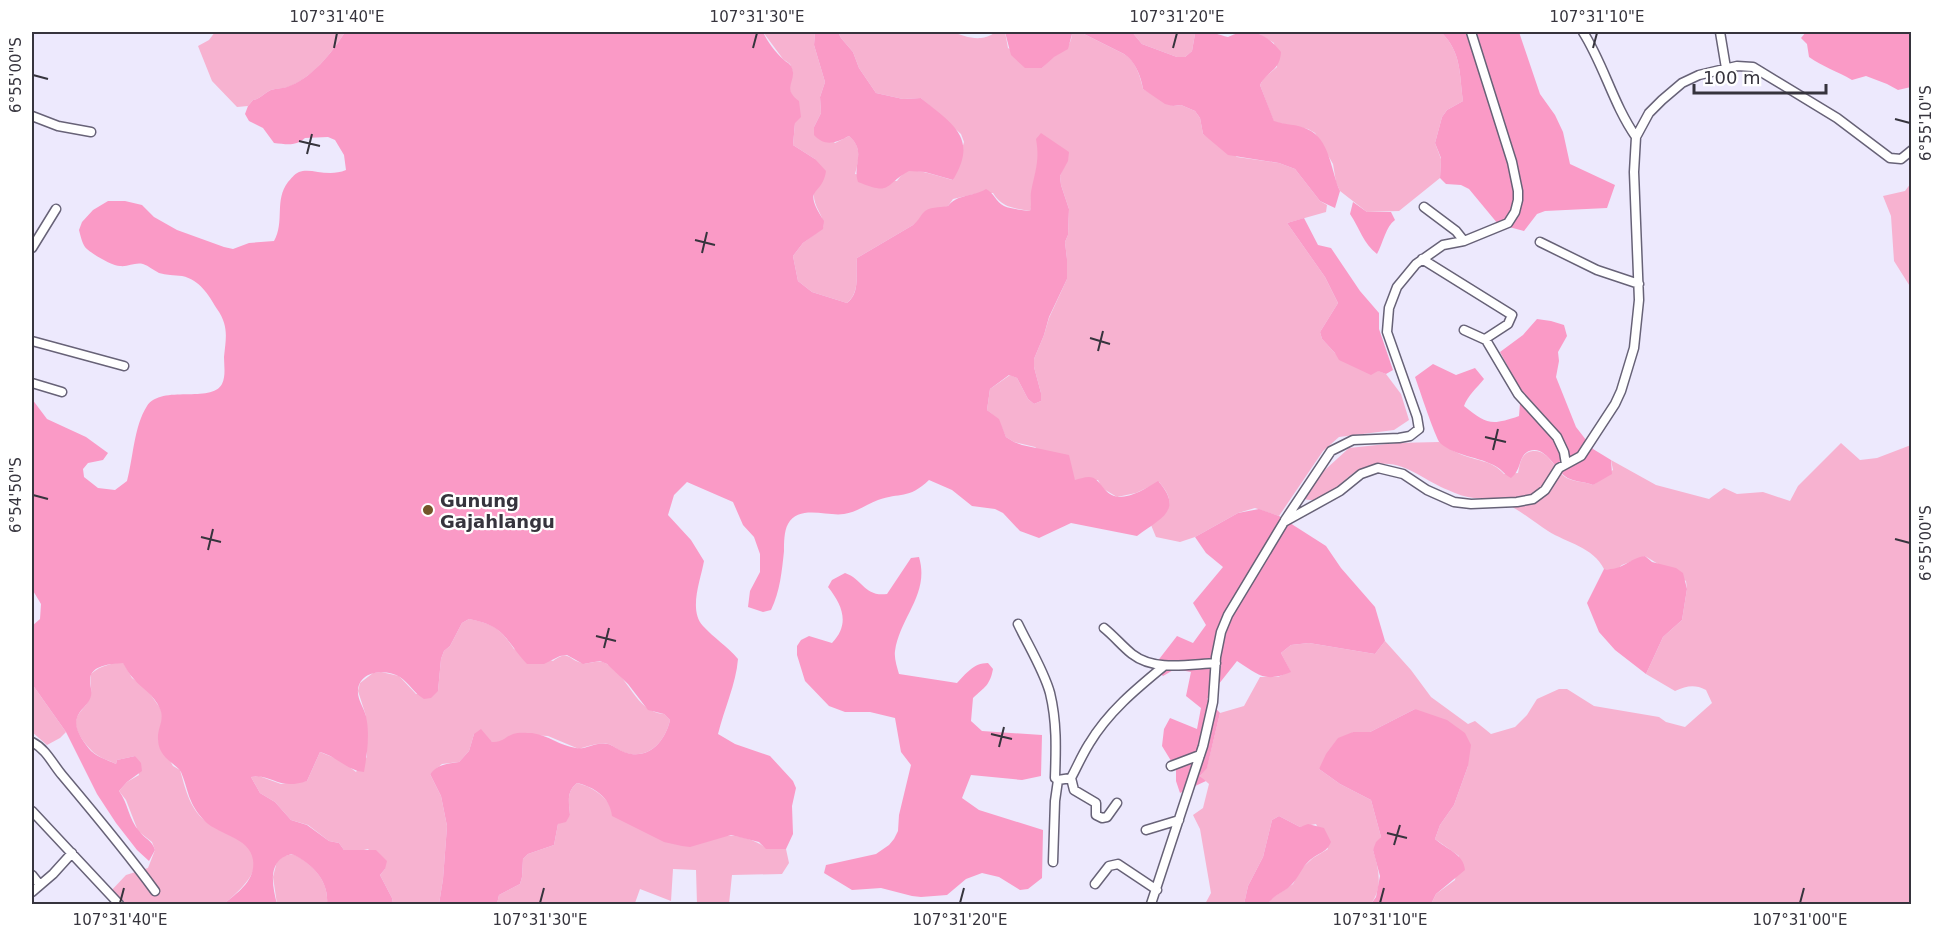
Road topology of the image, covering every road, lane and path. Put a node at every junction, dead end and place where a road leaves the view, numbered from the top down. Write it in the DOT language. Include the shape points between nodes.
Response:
graph roads {
  1 [pos="1471,32"];
  2 [pos="1583,32"];
  3 [pos="1720,32"];
  4 [pos="1726,68"];
  5 [pos="32,116"];
  6 [pos="91,132"];
  7 [pos="1636,137"];
  8 [pos="1911,150"];
  9 [pos="1424,207"];
  10 [pos="56,209"];
  11 [pos="1464,241"];
  12 [pos="1540,242"];
  13 [pos="32,248"];
  14 [pos="1422,259"];
  15 [pos="1639,284"];
  16 [pos="1464,330"];
  17 [pos="1485,339"];
  18 [pos="32,341"];
  19 [pos="124,366"];
  20 [pos="32,383"];
  21 [pos="62,393"];
  22 [pos="1566,464"];
  23 [pos="1284,522"];
  24 [pos="1018,624"];
  25 [pos="1104,628"];
  26 [pos="1216,663"];
  27 [pos="1164,666"];
  28 [pos="32,742"];
  29 [pos="1200,755"];
  30 [pos="1170,766"];
  31 [pos="1071,778"];
  32 [pos="1058,780"];
  33 [pos="1117,803"];
  34 [pos="32,811"];
  35 [pos="1179,820"];
  36 [pos="1146,830"];
  37 [pos="72,853"];
  38 [pos="1053,862"];
  39 [pos="32,875"];
  40 [pos="1095,884"];
  41 [pos="40,885"];
  42 [pos="1156,890"];
  43 [pos="155,891"];
  44 [pos="32,892"];
  45 [pos="119,904"];
  46 [pos="1151,904"];
  1 -- 11 [label="street" via="1512,162 1518,200 1508,223"];
  2 -- 7 [label="street" via="1623,118"];
  3 -- 4 [label="street"];
  4 -- 7 [label="street" via="1699,75 1672,90 1649,113"];
  4 -- 8 [label="street" via="1757,69 1837,118 1893,159 1901,159"];
  5 -- 6 [label="street"];
  7 -- 15 [label="street"];
  9 -- 11 [label="street"];
  10 -- 13 [label="street"];
  11 -- 14 [label="street" via="1443,245"];
  12 -- 15 [label="street" via="1597,270"];
  14 -- 17 [label="street" via="1512,315 1508,324"];
  14 -- 23 [label="street" via="1401,279 1387,321 1387,332 1419,429 1399,438 1353,440 1331,451"];
  15 -- 22 [label="street" via="1634,348 1621,391 1585,452"];
  16 -- 17 [label="street"];
  17 -- 22 [label="street" via="1518,394 1557,437"];
  18 -- 19 [label="street"];
  20 -- 21 [label="street"];
  22 -- 23 [label="street" via="1533,499 1471,504 1442,498 1396,471 1370,469"];
  23 -- 26 [label="street" via="1228,615"];
  24 -- 32 [label="street" via="1049,691 1056,724"];
  25 -- 27 [label="street" via="1138,658"];
  26 -- 27 [label="street"];
  26 -- 29 [label="street" via="1211,714"];
  27 -- 31 [label="street" via="1122,701 1104,722"];
  28 -- 43 [label="street" via="46,753"];
  29 -- 30 [label="street"];
  29 -- 35 [label="street"];
  31 -- 32 [label="street"];
  31 -- 33 [label="street" via="1074,790 1096,803 1099,817 1107,817"];
  32 -- 38 [label="street"];
  34 -- 37 [label="street"];
  35 -- 36 [label="street"];
  35 -- 42 [label="street"];
  37 -- 41 [label="street"];
  37 -- 45 [label="street"];
  39 -- 41 [label="street"];
  40 -- 42 [label="street" via="1109,866 1118,864"];
  41 -- 44 [label="street"];
  42 -- 46 [label="street"];
}
